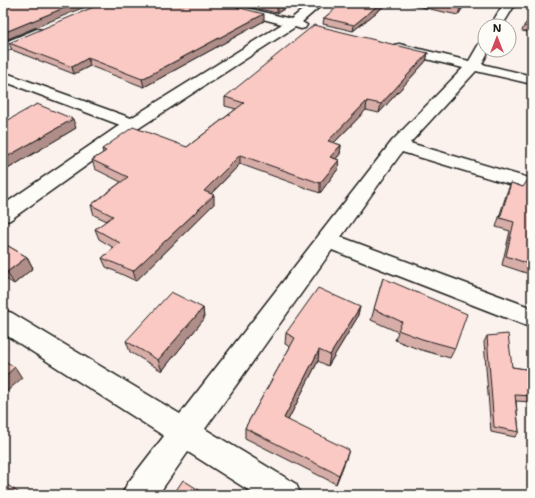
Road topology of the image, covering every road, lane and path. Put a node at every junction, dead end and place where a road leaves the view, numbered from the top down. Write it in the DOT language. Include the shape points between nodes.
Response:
graph roads {
  1 [pos="213,3"];
  2 [pos="318,3"];
  3 [pos="510,3"];
  4 [pos="501,18"];
  5 [pos="293,23"];
  6 [pos="316,28"];
  7 [pos="45,30"];
  8 [pos="383,44"];
  9 [pos="3,48"];
  10 [pos="478,58"];
  11 [pos="473,66"];
  12 [pos="3,76"];
  13 [pos="532,80"];
  14 [pos="133,124"];
  15 [pos="398,145"];
  16 [pos="532,185"];
  17 [pos="3,215"];
  18 [pos="327,240"];
  19 [pos="532,318"];
  20 [pos="3,320"];
  21 [pos="184,433"];
  22 [pos="138,495"];
  23 [pos="285,495"];
  1 -- 5 [label="street"];
  2 -- 5 [label="street"];
  3 -- 4 [label="street"];
  5 -- 6 [label="street"];
  5 -- 14 [label="street"];
  7 -- 9 [label="street"];
  8 -- 11 [label="street"];
  10 -- 11 [label="street"];
  11 -- 13 [label="street"];
  11 -- 15 [label="street"];
  12 -- 14 [label="street"];
  14 -- 17 [label="street"];
  15 -- 16 [label="street"];
  15 -- 18 [label="street"];
  18 -- 19 [label="street"];
  18 -- 21 [label="street"];
  20 -- 21 [label="street"];
  21 -- 22 [label="street"];
  21 -- 23 [label="street"];
}
